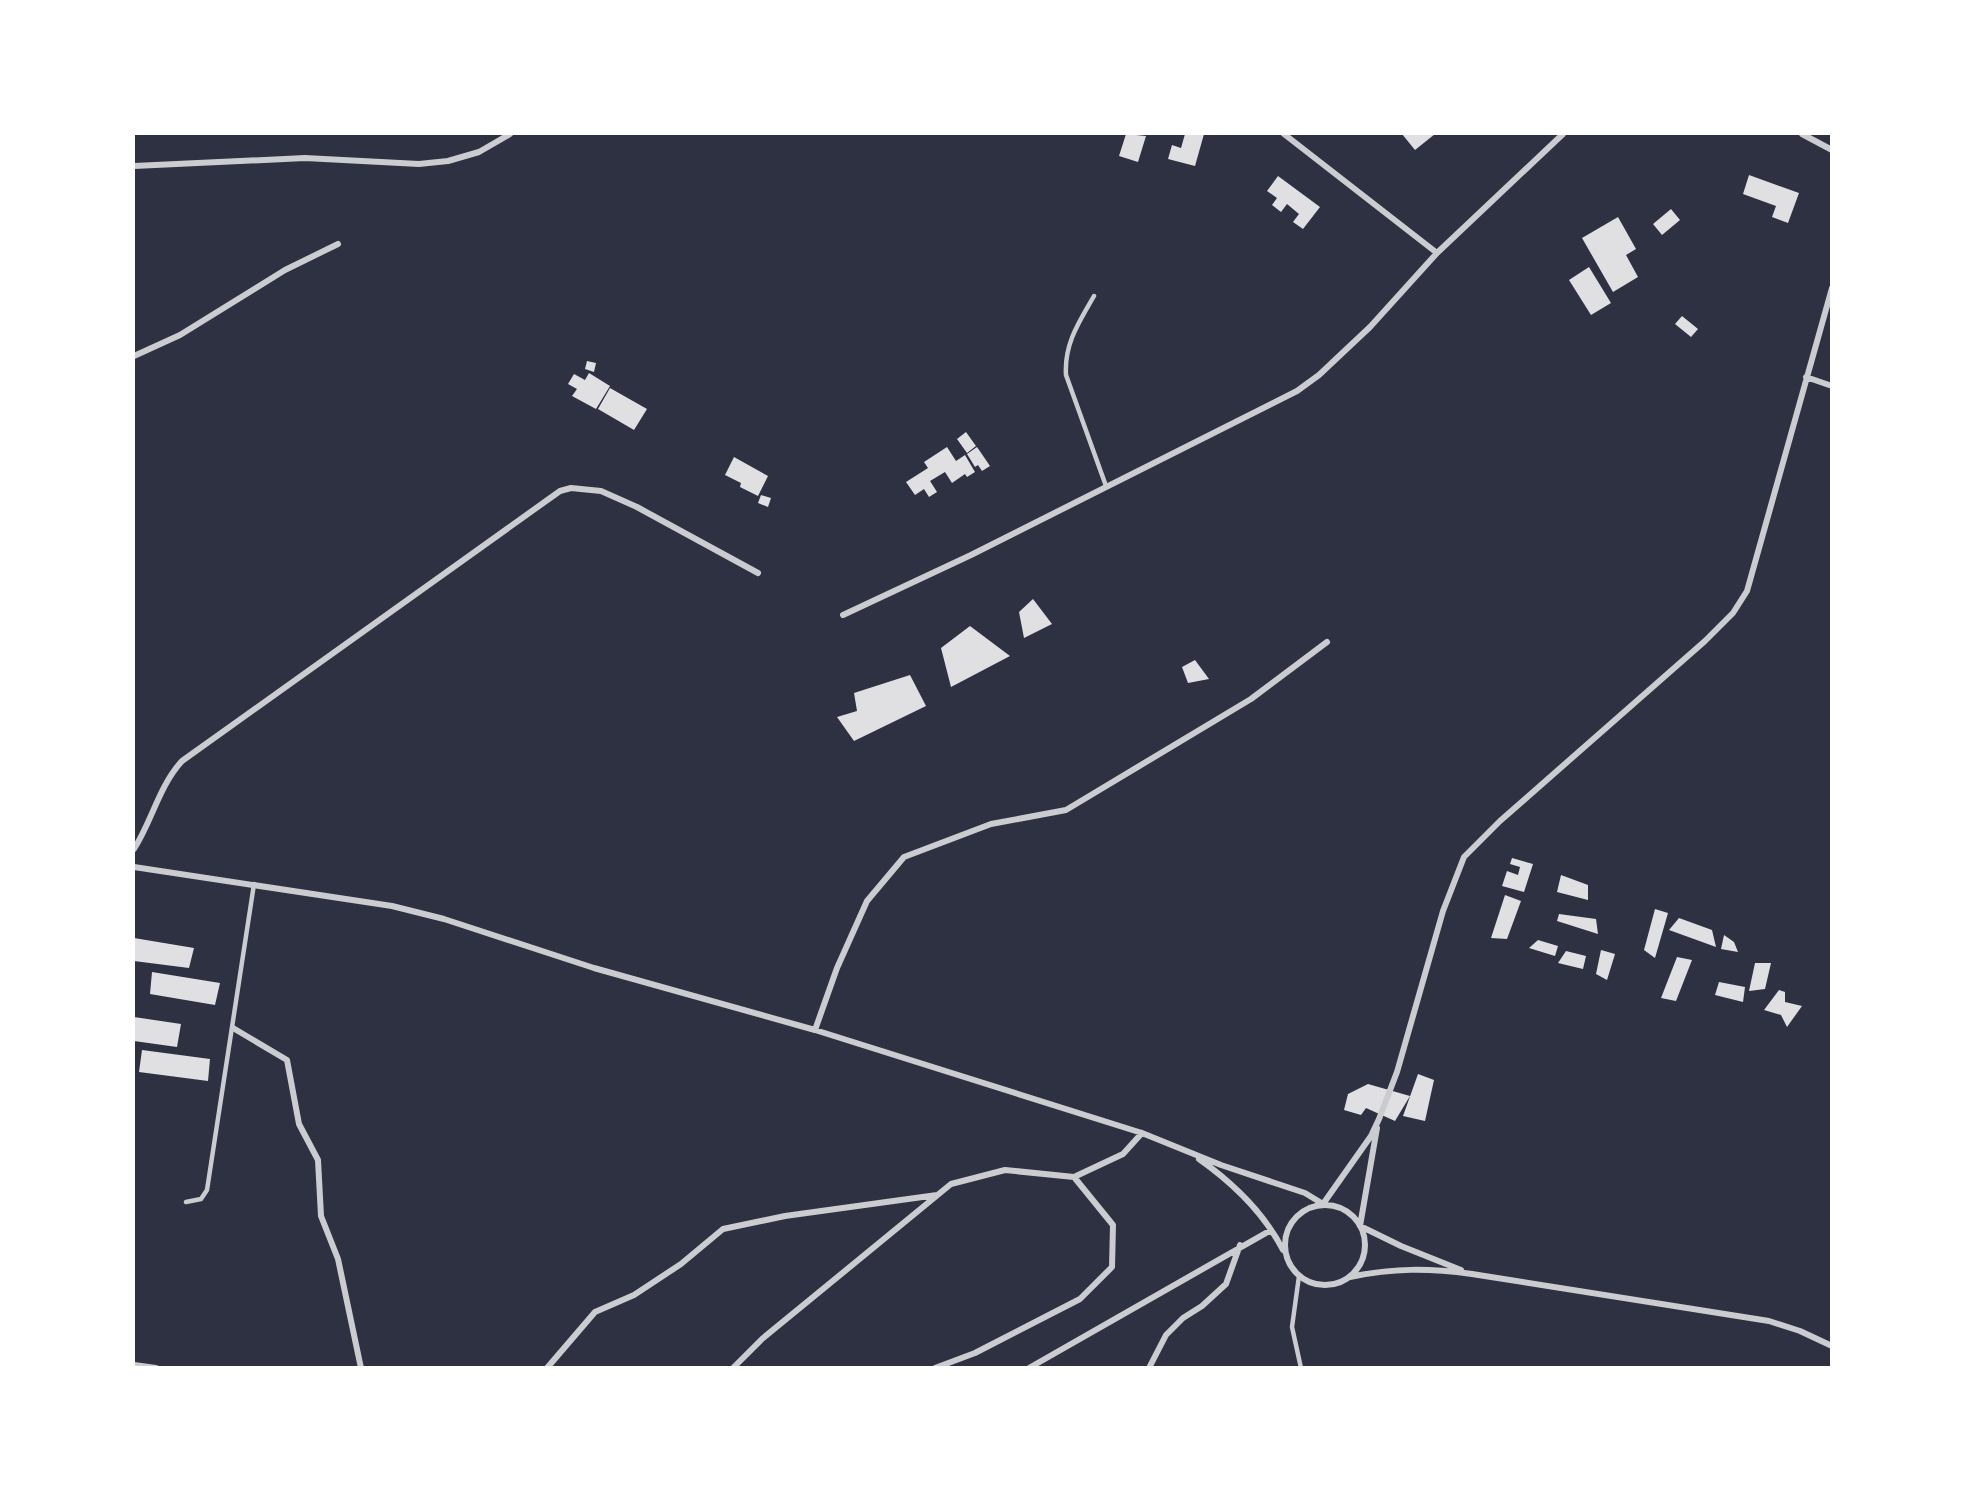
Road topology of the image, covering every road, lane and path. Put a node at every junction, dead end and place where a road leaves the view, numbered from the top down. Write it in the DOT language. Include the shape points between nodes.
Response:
graph roads {
  1 [pos="510,134"];
  2 [pos="1284,134"];
  3 [pos="1563,134"];
  4 [pos="1802,134"];
  5 [pos="1832,150"];
  6 [pos="134,165"];
  7 [pos="338,244"];
  8 [pos="1437,253"];
  9 [pos="1832,288"];
  10 [pos="1094,296"];
  11 [pos="134,356"];
  12 [pos="1806,377"];
  13 [pos="1832,386"];
  14 [pos="1106,486"];
  15 [pos="758,573"];
  16 [pos="843,615"];
  17 [pos="1327,642"];
  18 [pos="134,849"];
  19 [pos="134,867"];
  20 [pos="254,884"];
  21 [pos="233,1028"];
  22 [pos="815,1030"];
  23 [pos="1378,1119"];
  24 [pos="1142,1134"];
  25 [pos="1192,1154"];
  26 [pos="1074,1177"];
  27 [pos="937,1195"];
  28 [pos="186,1202"];
  29 [pos="1323,1204"];
  30 [pos="1360,1226"];
  31 [pos="1271,1230"];
  32 [pos="1241,1245"];
  33 [pos="1286,1256"];
  34 [pos="1472,1274"];
  35 [pos="1299,1276"];
  36 [pos="1350,1277"];
  37 [pos="1832,1346"];
  38 [pos="134,1365"];
  39 [pos="156,1368"];
  40 [pos="361,1368"];
  41 [pos="547,1368"];
  42 [pos="733,1368"];
  43 [pos="935,1368"];
  44 [pos="1029,1368"];
  45 [pos="1149,1368"];
  46 [pos="1301,1368"];
  1 -- 6 [label="street" via="479,152 420,164 305,158"];
  2 -- 8 [label="street"];
  3 -- 8 [label="street"];
  4 -- 5 [label="street"];
  7 -- 11 [label="street" via="285,270 180,335"];
  8 -- 14 [label="street" via="1370,327 1297,391"];
  9 -- 12 [label="street"];
  10 -- 14 [label="lane" via="1069,339 1065,375"];
  12 -- 13 [label="street"];
  12 -- 23 [label="street" via="1747,591 1734,613 1464,857 1443,911 1396,1072"];
  14 -- 16 [label="street"];
  15 -- 18 [label="street" via="602,491 560,491 182,761 170,774"];
  17 -- 22 [label="street" via="1251,699 1066,810 991,824 904,857 867,901"];
  19 -- 20 [label="street"];
  20 -- 21 [label="lane"];
  20 -- 22 [label="street" via="392,906"];
  21 -- 28 [label="lane" via="207,1190 201,1199"];
  21 -- 40 [label="street" via="287,1060 299,1124 318,1160 321,1216 338,1259"];
  22 -- 24 [label="street"];
  23 -- 29 [label="street" via="1371,1136"];
  23 -- 30 [label="street"];
  24 -- 25 [label="street"];
  24 -- 26 [label="street" via="1123,1154"];
  25 -- 29 [label="street" via="1305,1193"];
  25 -- 31 [label="street" via="1226,1179"];
  26 -- 27 [label="street" via="1005,1170 951,1184"];
  26 -- 43 [label="street" via="1113,1225 1112,1267 1080,1299 975,1353"];
  27 -- 41 [label="street" via="784,1216 723,1229 634,1295 595,1312"];
  27 -- 42 [label="street" via="762,1339"];
  29 -- 30 [label="street" via="1348,1211"];
  29 -- 33 [label="street" via="1309,1207 1289,1226 1284,1239"];
  30 -- 34 [label="street"];
  30 -- 36 [label="street" via="1366,1243 1364,1256"];
  31 -- 32 [label="street"];
  31 -- 33 [label="street"];
  32 -- 44 [label="street"];
  32 -- 45 [label="street" via="1227,1284 1166,1335"];
  33 -- 35 [label="street"];
  34 -- 36 [label="street" via="1389,1269"];
  34 -- 37 [label="street" via="1769,1321"];
  35 -- 36 [label="street" via="1326,1285"];
  35 -- 46 [label="lane" via="1292,1327"];
  38 -- 39 [label="street"];
}
